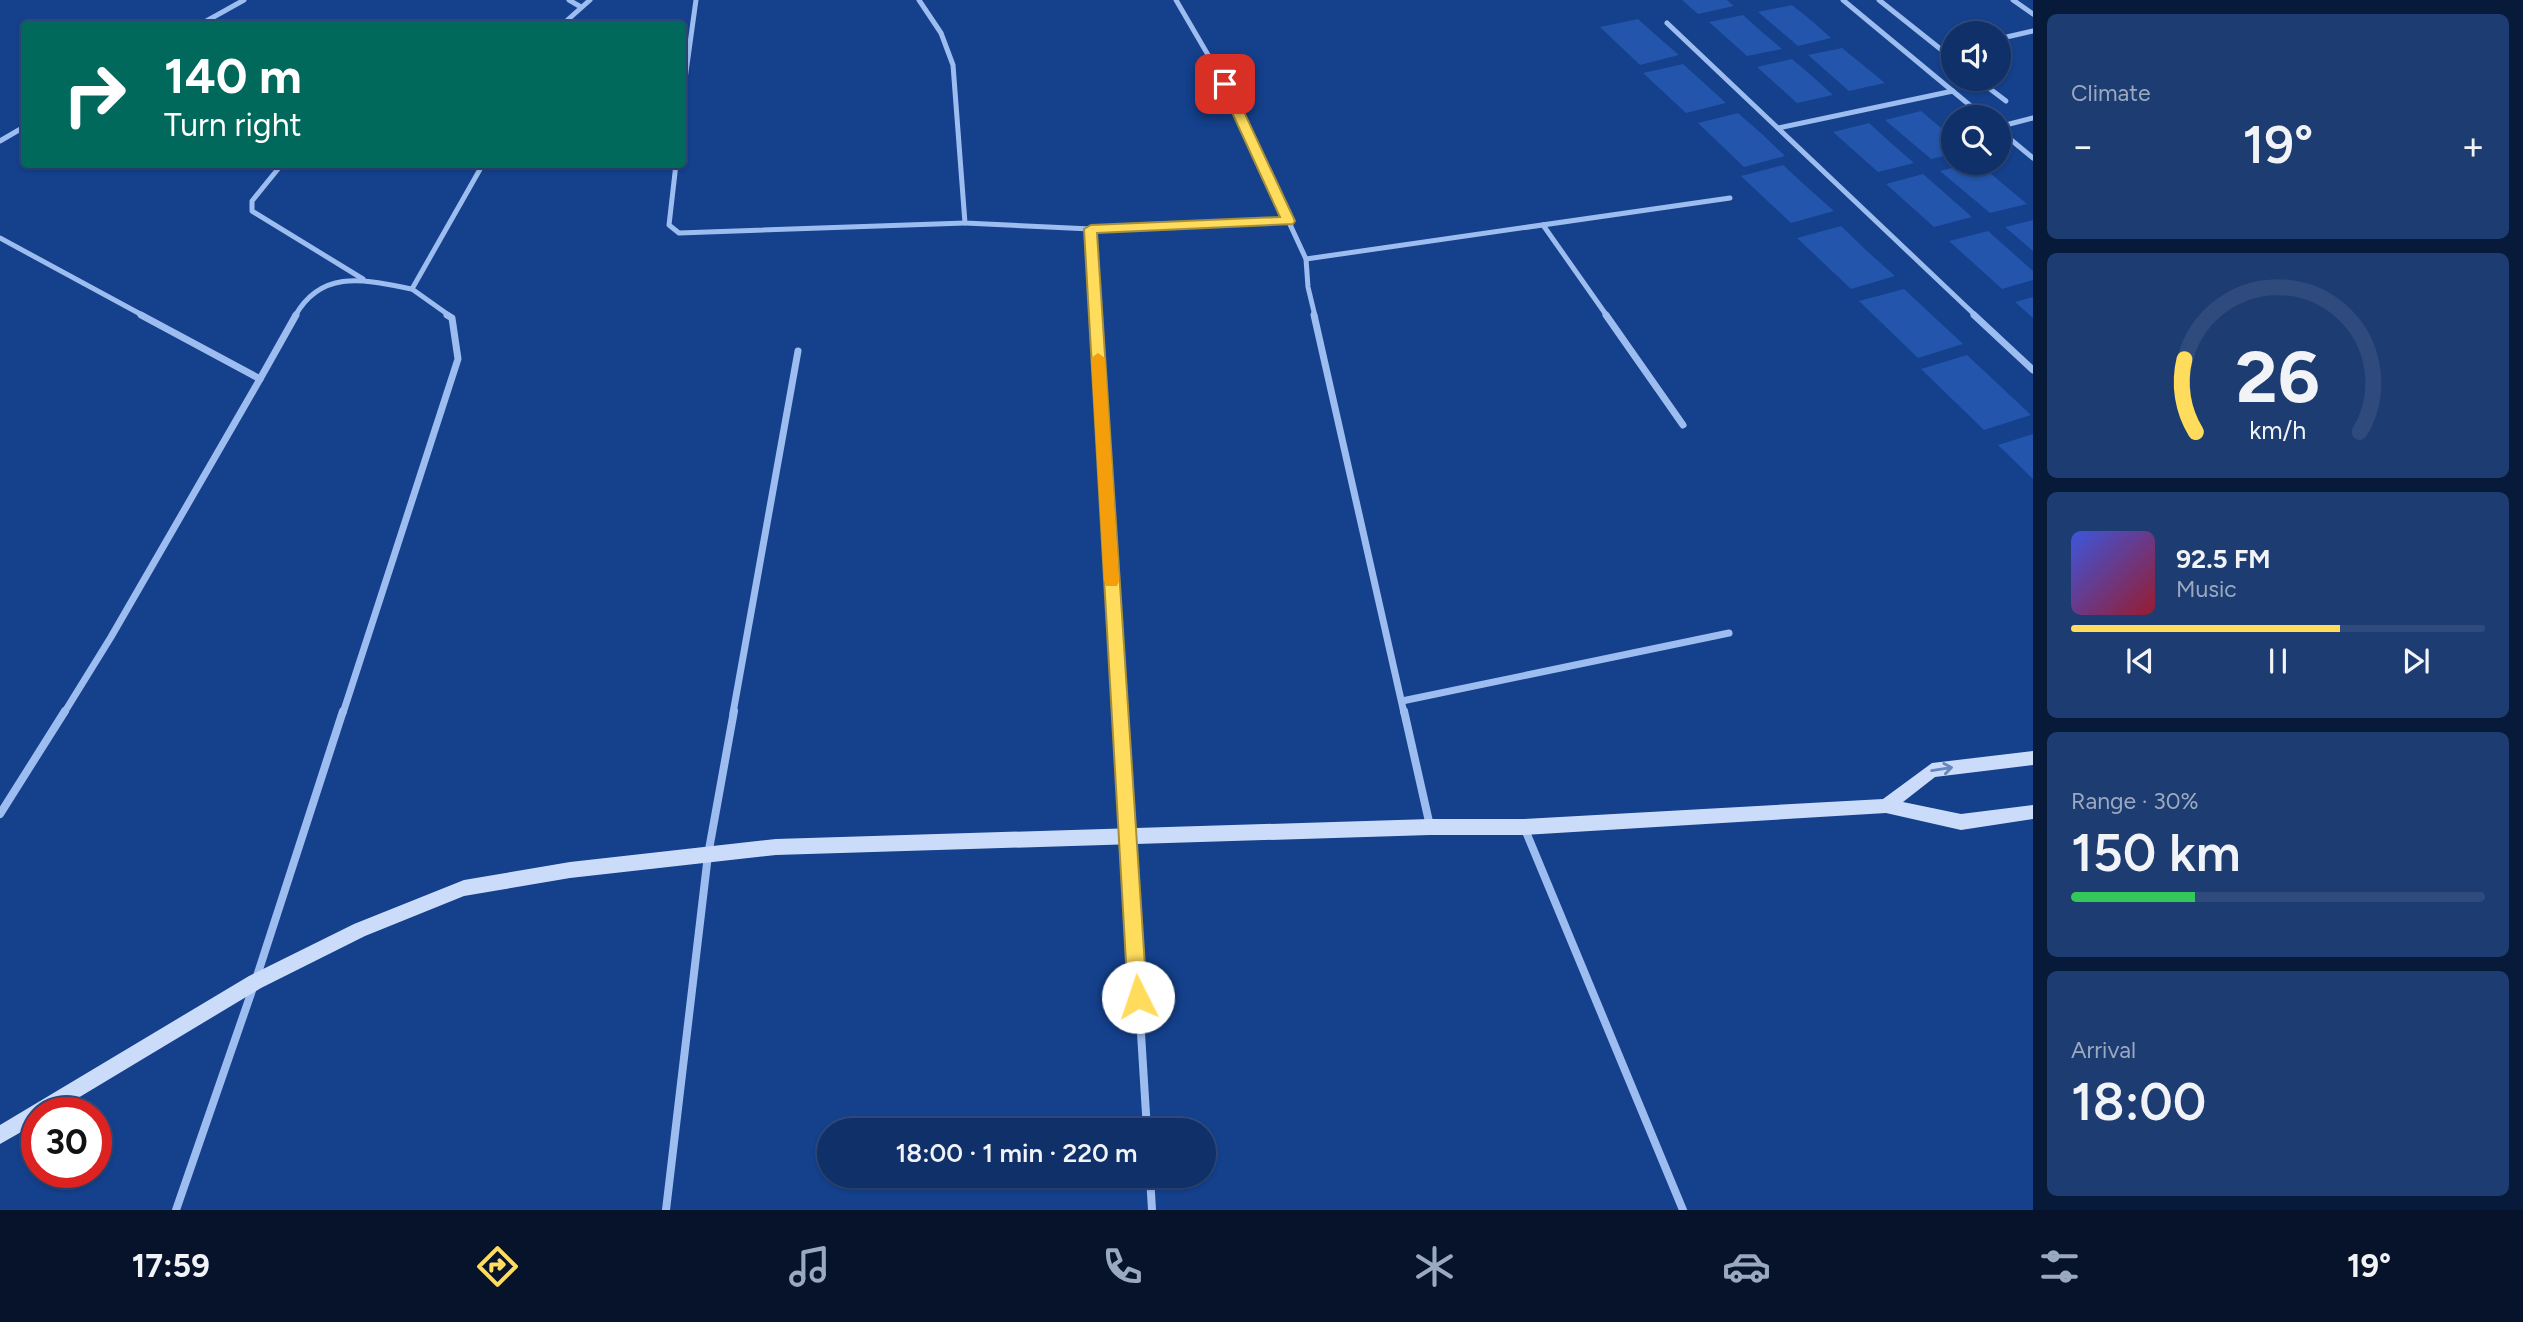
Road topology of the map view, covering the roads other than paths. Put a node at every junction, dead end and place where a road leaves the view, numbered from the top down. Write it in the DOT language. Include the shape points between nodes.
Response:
graph roads {
  1 [pos="244,0"];
  2 [pos="569,0"];
  3 [pos="590,0"];
  4 [pos="696,0"];
  5 [pos="919,0"];
  6 [pos="1176,0"];
  7 [pos="1843,0"];
  8 [pos="1879,0"];
  9 [pos="2013,0"];
  10 [pos="581,7"];
  11 [pos="2033,14"];
  12 [pos="206,21"];
  13 [pos="566,21"];
  14 [pos="1667,23"];
  15 [pos="2033,31"];
  16 [pos="2011,36"];
  17 [pos="1941,49"];
  18 [pos="686,72"];
  19 [pos="1941,81"];
  20 [pos="1953,91"];
  21 [pos="1992,91"];
  22 [pos="2006,102"];
  23 [pos="1970,105"];
  24 [pos="2033,118"];
  25 [pos="2011,124"];
  26 [pos="1778,128"];
  27 [pos="21,129"];
  28 [pos="2011,139"];
  29 [pos="0,141"];
  30 [pos="2033,158"];
  31 [pos="279,168"];
  32 [pos="481,168"];
  33 [pos="676,168"];
  34 [pos="1730,198"];
  35 [pos="1289,221"];
  36 [pos="965,223"];
  37 [pos="1543,225"];
  38 [pos="1091,229"];
  39 [pos="0,238"];
  40 [pos="1306,259"];
  41 [pos="363,279"];
  42 [pos="412,289"];
  43 [pos="798,351"];
  44 [pos="2033,370"];
  45 [pos="260,379"];
  46 [pos="1683,425"];
  47 [pos="1729,633"];
  48 [pos="1402,701"];
  49 [pos="2033,758"];
  50 [pos="1886,806"];
  51 [pos="2033,812"];
  52 [pos="0,814"];
  53 [pos="1430,827"];
  54 [pos="1524,827"];
  55 [pos="1127,836"];
  56 [pos="708,855"];
  57 [pos="255,982"];
  58 [pos="1146,1118"];
  59 [pos="0,1135"];
  60 [pos="1151,1188"];
  61 [pos="176,1210"];
  62 [pos="666,1210"];
  63 [pos="1152,1210"];
  64 [pos="1683,1210"];
  1 -- 12 [label="street"];
  2 -- 10 [label="street"];
  3 -- 10 [label="street"];
  4 -- 18 [label="street"];
  5 -- 36 [label="street" via="941,33 953,65"];
  6 -- 35 [label="street" via="1225,84"];
  7 -- 19 [label="street"];
  8 -- 17 [label="street"];
  9 -- 11 [label="street"];
  10 -- 13 [label="street"];
  14 -- 26 [label="street"];
  15 -- 16 [label="street"];
  20 -- 23 [label="street"];
  20 -- 26 [label="street"];
  21 -- 22 [label="street"];
  24 -- 25 [label="street"];
  26 -- 44 [label="street"];
  27 -- 29 [label="street"];
  28 -- 30 [label="street"];
  31 -- 41 [label="street" via="252,201 252,211"];
  32 -- 42 [label="street"];
  33 -- 36 [label="street" via="669,225 679,233"];
  34 -- 37 [label="street"];
  35 -- 38 [label="street"];
  35 -- 40 [label="street"];
  36 -- 38 [label="street"];
  37 -- 40 [label="street"];
  37 -- 46 [label="street"];
  38 -- 55 [label="street"];
  39 -- 45 [label="street"];
  40 -- 48 [label="street" via="1308,287"];
  41 -- 42 [label="street"];
  41 -- 45 [label="street" via="320,287 303,302"];
  42 -- 57 [label="street" via="452,318 458,359"];
  43 -- 56 [label="street"];
  45 -- 52 [label="street" via="111,637"];
  47 -- 48 [label="street"];
  48 -- 53 [label="street"];
  50 -- 49 [label="street, one-way" via="1932,770"];
  50 -- 51 [label="street" via="1961,822"];
  50 -- 54 [label="street"];
  53 -- 54 [label="street"];
  53 -- 55 [label="street"];
  54 -- 64 [label="street"];
  55 -- 56 [label="street" via="776,847"];
  55 -- 58 [label="street"];
  56 -- 57 [label="street" via="570,870 464,888 360,930"];
  56 -- 62 [label="street"];
  57 -- 59 [label="street"];
  57 -- 61 [label="street"];
  60 -- 63 [label="street"];
}
